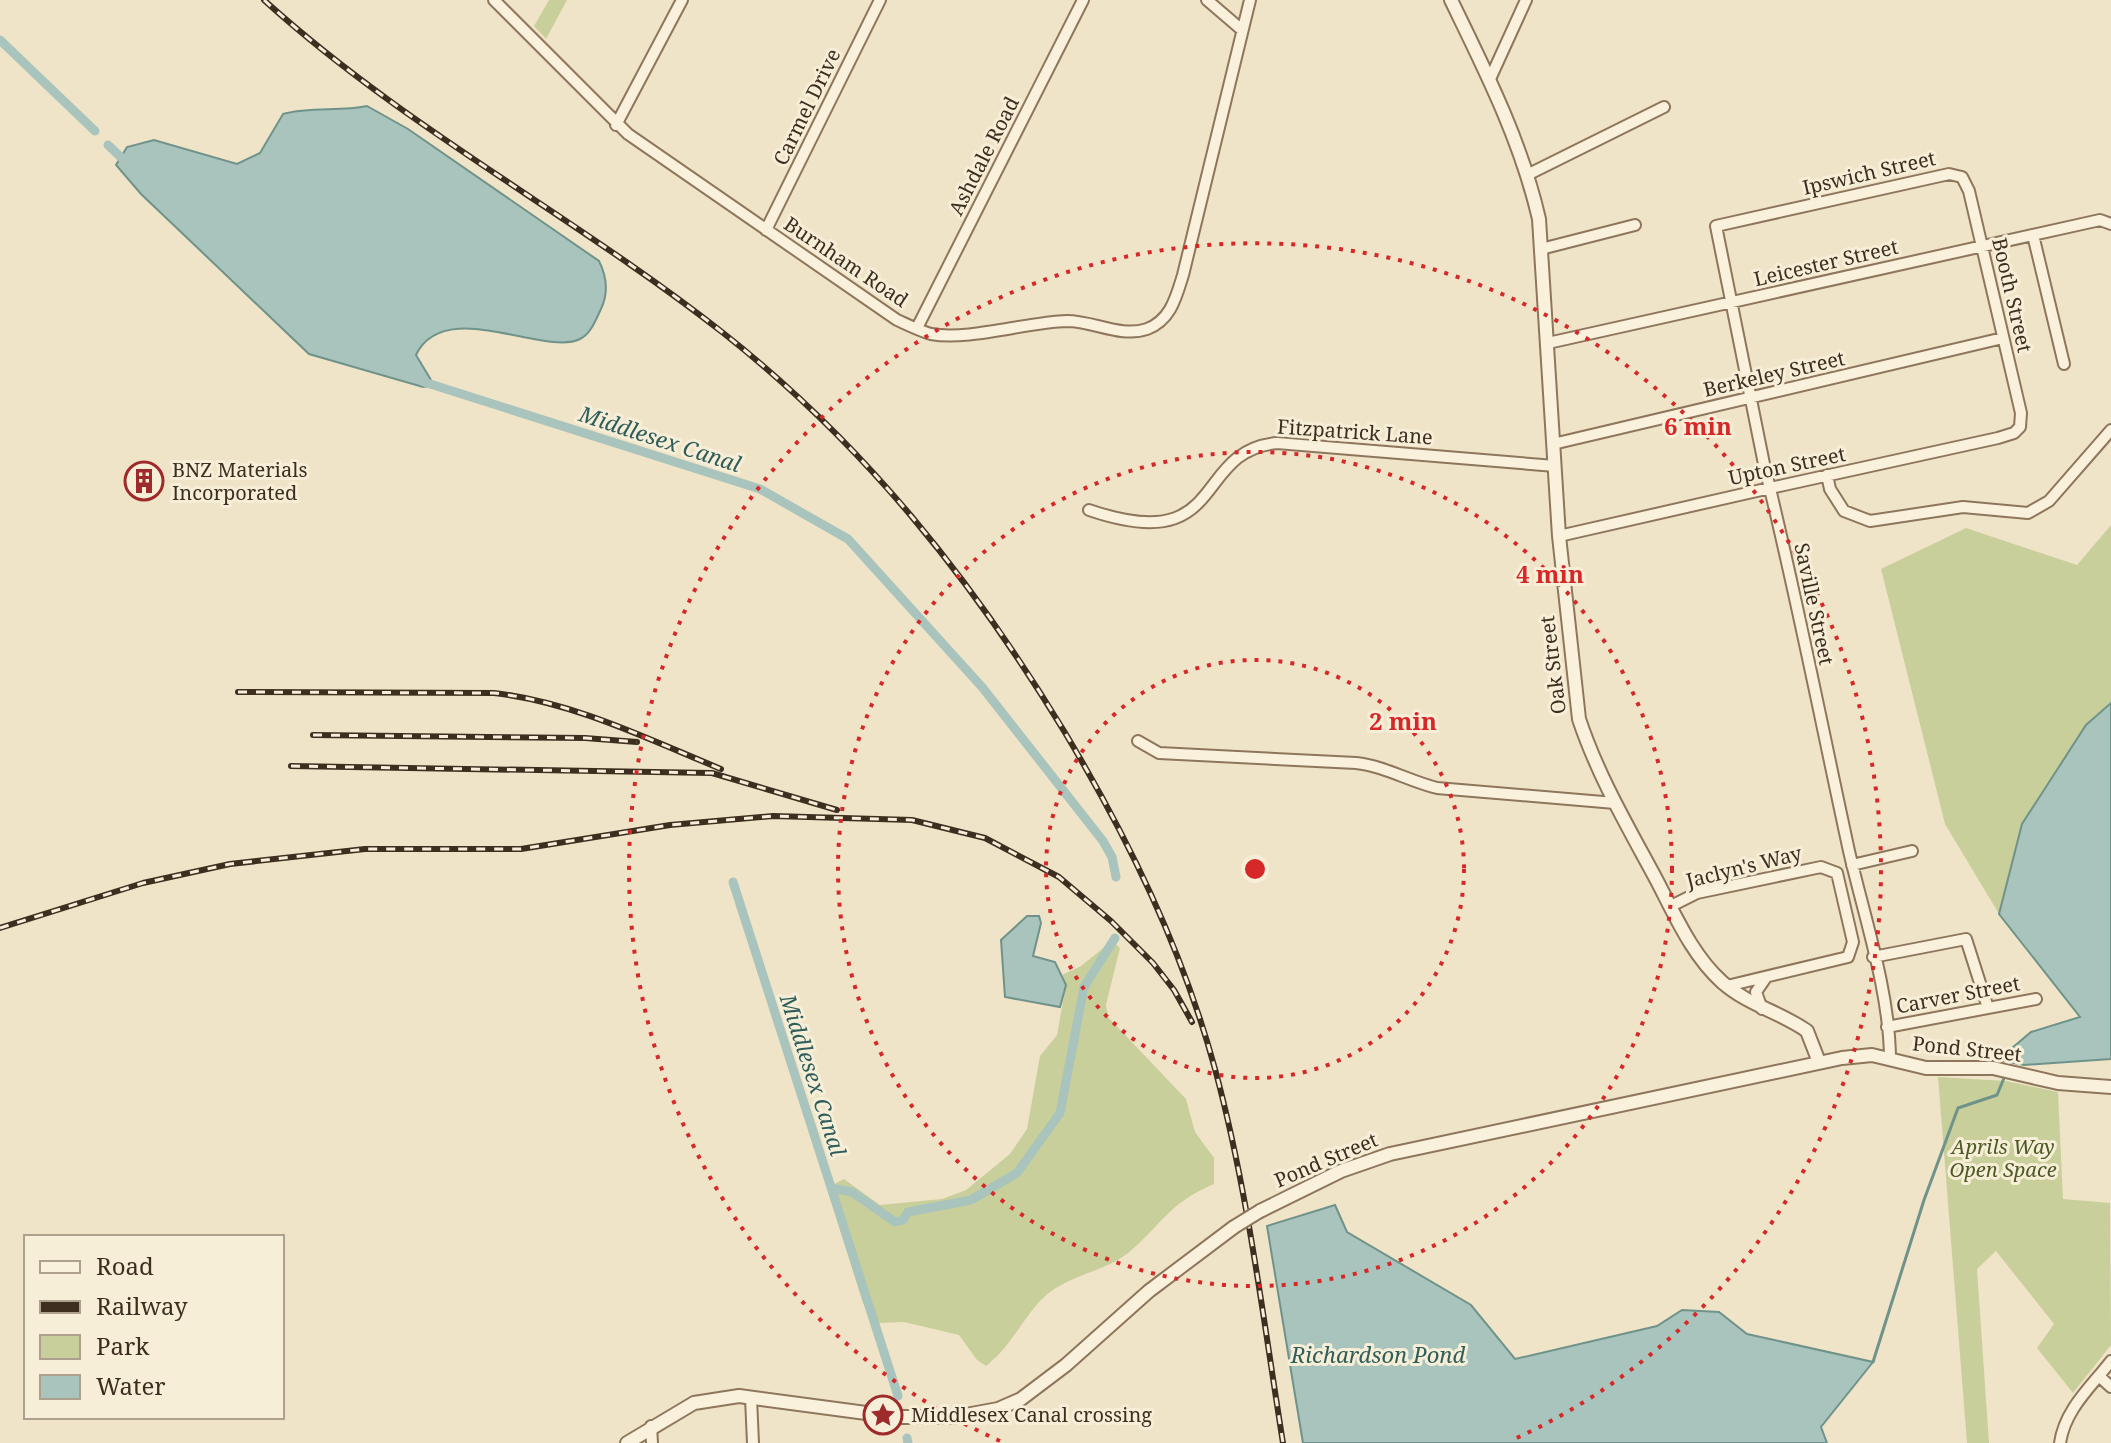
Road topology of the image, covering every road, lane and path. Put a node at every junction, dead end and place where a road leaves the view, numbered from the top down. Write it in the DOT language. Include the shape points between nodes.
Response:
graph roads {
  1 [pos="494,0"];
  2 [pos="682,0"];
  3 [pos="880,0"];
  4 [pos="1083,0"];
  5 [pos="1207,0"];
  6 [pos="1250,0"];
  7 [pos="1451,0"];
  8 [pos="1526,0"];
  9 [pos="1242,30"];
  10 [pos="1490,79"];
  11 [pos="1664,107"];
  12 [pos="616,125"];
  13 [pos="1529,174"];
  14 [pos="1959,174"];
  15 [pos="1787,210"];
  16 [pos="2111,224"];
  17 [pos="1635,225"];
  18 [pos="766,230"];
  19 [pos="2033,235"];
  20 [pos="1982,246"];
  21 [pos="1541,249"];
  22 [pos="1731,302"];
  23 [pos="917,328"];
  24 [pos="2003,338"];
  25 [pos="1548,343"];
  26 [pos="2064,364"];
  27 [pos="1751,398"];
  28 [pos="2020,427"];
  29 [pos="2111,430"];
  30 [pos="1553,444"];
  31 [pos="1555,466"];
  32 [pos="1827,475"];
  33 [pos="1770,488"];
  34 [pos="1089,510"];
  35 [pos="1559,536"];
  36 [pos="1138,741"];
  37 [pos="1615,803"];
  38 [pos="1912,851"];
  39 [pos="1852,865"];
  40 [pos="1671,906"];
  41 [pos="1873,957"];
  42 [pos="1769,977"];
  43 [pos="1727,986"];
  44 [pos="2036,999"];
  45 [pos="1988,1008"];
  46 [pos="1764,1010"];
  47 [pos="1887,1027"];
  48 [pos="1890,1060"];
  49 [pos="1819,1062"];
  50 [pos="2111,1087"];
  51 [pos="2111,1361"];
  52 [pos="2099,1376"];
  53 [pos="2111,1387"];
  54 [pos="751,1398"];
  55 [pos="651,1426"];
  56 [pos="627,1443"];
  57 [pos="652,1443"];
  58 [pos="753,1443"];
  59 [pos="2060,1443"];
  1 -- 12 [label="street, Burnham Road"];
  2 -- 12 [label="street"];
  3 -- 18 [label="street, Carmel Drive"];
  4 -- 23 [label="street, Ashdale Road"];
  5 -- 9 [label="street"];
  6 -- 9 [label="street, Burnham Road"];
  7 -- 10 [label="street, Oak Street"];
  8 -- 10 [label="street"];
  9 -- 23 [label="street, Burnham Road" via="1180,285 1174,306 1162,320 1129,333 1070,321 952,335"];
  10 -- 13 [label="street, Oak Street"];
  11 -- 13 [label="street"];
  12 -- 18 [label="street, Burnham Road"];
  13 -- 21 [label="street, Oak Street"];
  14 -- 15 [label="street, Ipswich Street"];
  14 -- 20 [label="street, Booth Street" via="1967,185"];
  15 -- 22 [label="street, Saville Street" via="1716,226"];
  16 -- 19 [label="street, Leicester Street" via="2100,220"];
  17 -- 21 [label="street"];
  18 -- 23 [label="street, Burnham Road" via="897,320"];
  19 -- 20 [label="street, Leicester Street"];
  19 -- 26 [label="street"];
  20 -- 22 [label="street, Leicester Street"];
  20 -- 24 [label="street, Booth Street"];
  21 -- 25 [label="street, Oak Street"];
  22 -- 25 [label="street, Leicester Street"];
  22 -- 27 [label="street, Saville Street"];
  24 -- 27 [label="street, Berkeley Street"];
  24 -- 28 [label="street, Booth Street"];
  25 -- 30 [label="street, Oak Street"];
  27 -- 30 [label="street, Berkeley Street"];
  27 -- 33 [label="street, Saville Street"];
  28 -- 32 [label="street, Upton Street" via="1998,438"];
  29 -- 32 [label="street" via="2049,501 2028,513 1963,507 1870,521 1844,511"];
  30 -- 31 [label="street, Oak Street"];
  31 -- 34 [label="street, Fitzpatrick Lane" via="1277,443 1240,456 1185,516 1171,523 1139,522"];
  31 -- 35 [label="street, Oak Street"];
  32 -- 33 [label="street, Upton Street"];
  33 -- 35 [label="street, Upton Street"];
  33 -- 39 [label="street, Saville Street"];
  35 -- 37 [label="street, Oak Street" via="1579,719"];
  36 -- 37 [label="street" via="1159,753 1356,763 1437,788"];
  37 -- 40 [label="street, Oak Street"];
  38 -- 39 [label="street"];
  39 -- 41 [label="street, Saville Street"];
  40 -- 42 [label="street, Jaclyn's Way" via="1701,892 1827,866 1839,877 1851,953"];
  40 -- 43 [label="street, Oak Street" via="1699,955"];
  41 -- 45 [label="street" via="1966,939"];
  41 -- 47 [label="street, Saville Street"];
  42 -- 43 [label="street"];
  42 -- 46 [label="street" via="1756,992"];
  43 -- 46 [label="street, Oak Street"];
  44 -- 45 [label="street, Carver Street"];
  45 -- 47 [label="street, Carver Street"];
  46 -- 49 [label="street, Oak Street" via="1807,1031"];
  47 -- 48 [label="street, Saville Street"];
  48 -- 49 [label="street, Pond Street" via="1869,1055"];
  48 -- 50 [label="street, Pond Street" via="1926,1068 2001,1069 2058,1083"];
  49 -- 54 [label="street, Pond Street, bridge" via="1390,1154 1328,1177 1234,1227 1149,1291 1066,1365 1021,1399 998,1409 955,1417 896,1417"];
  51 -- 52 [label="street"];
  52 -- 53 [label="street"];
  52 -- 59 [label="street" via="2077,1401"];
  54 -- 55 [label="street, Pond Street" via="712,1398"];
  54 -- 58 [label="street"];
  55 -- 56 [label="street, Pond Street"];
  55 -- 57 [label="street"];
}
